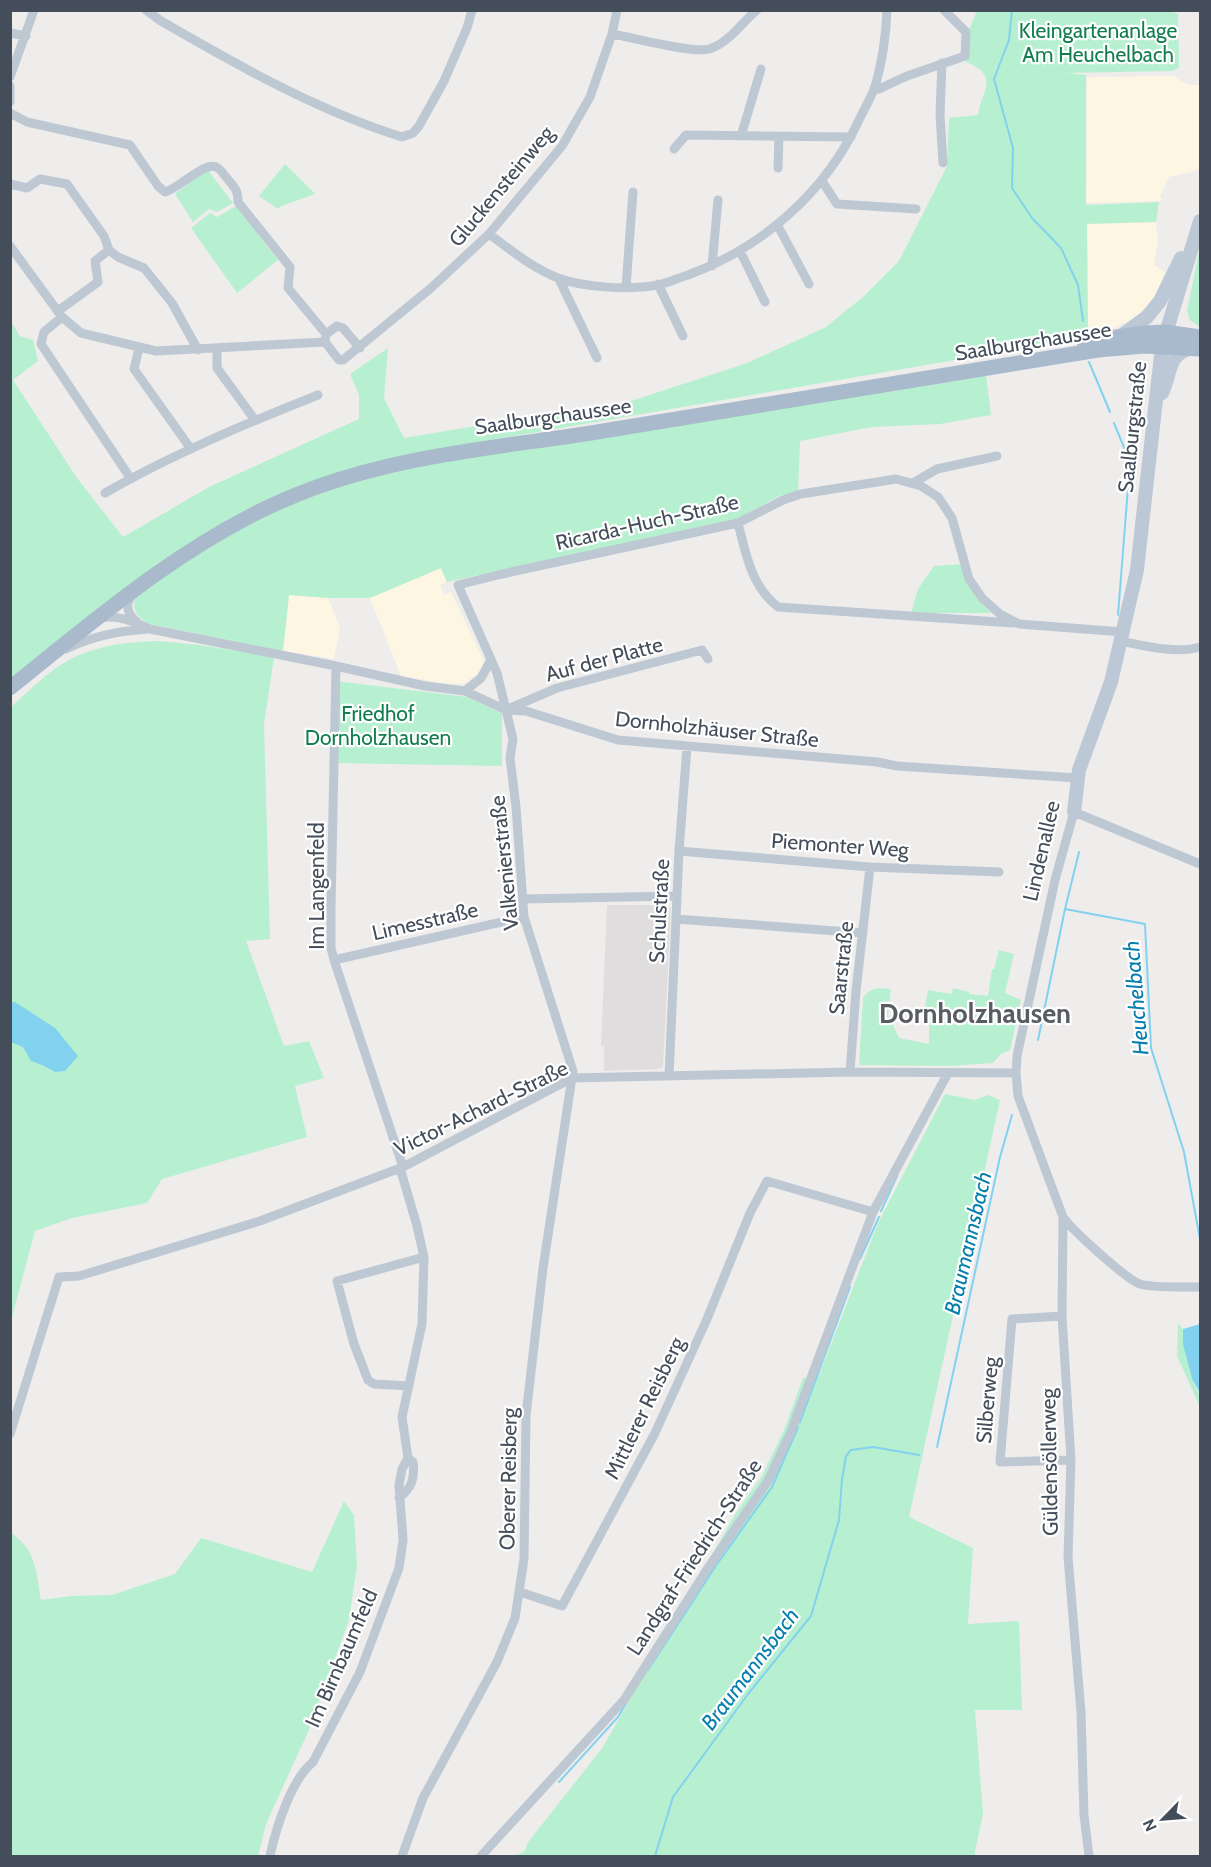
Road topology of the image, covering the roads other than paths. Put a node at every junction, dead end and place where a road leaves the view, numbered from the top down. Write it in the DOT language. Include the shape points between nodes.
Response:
graph roads {
  1 [pos="34,10"];
  2 [pos="147,10"];
  3 [pos="472,10"];
  4 [pos="617,10"];
  5 [pos="757,10"];
  6 [pos="887,10"];
  7 [pos="944,10"];
  8 [pos="10,33"];
  9 [pos="612,34"];
  10 [pos="26,36"];
  11 [pos="942,63"];
  12 [pos="761,69"];
  13 [pos="10,77"];
  14 [pos="10,86"];
  15 [pos="874,88"];
  16 [pos="10,102"];
  17 [pos="10,113"];
  18 [pos="741,136"];
  19 [pos="779,137"];
  20 [pos="851,137"];
  21 [pos="674,149"];
  22 [pos="943,163"];
  23 [pos="778,168"];
  24 [pos="822,181"];
  25 [pos="10,184"];
  26 [pos="633,192"];
  27 [pos="718,200"];
  28 [pos="916,208"];
  29 [pos="1200,220"];
  30 [pos="778,226"];
  31 [pos="489,234"];
  32 [pos="10,246"];
  33 [pos="109,250"];
  34 [pos="740,251"];
  35 [pos="712,266"];
  36 [pos="559,279"];
  37 [pos="658,284"];
  38 [pos="809,284"];
  39 [pos="626,287"];
  40 [pos="765,302"];
  41 [pos="60,314"];
  42 [pos="683,336"];
  43 [pos="1121,336"];
  44 [pos="325,338"];
  45 [pos="1164,339"];
  46 [pos="1198,344"];
  47 [pos="139,348"];
  48 [pos="360,348"];
  49 [pos="216,349"];
  50 [pos="198,350"];
  51 [pos="597,358"];
  52 [pos="318,395"];
  53 [pos="816,396"];
  54 [pos="1155,408"];
  55 [pos="255,420"];
  56 [pos="191,449"];
  57 [pos="998,456"];
  58 [pos="131,478"];
  59 [pos="913,483"];
  60 [pos="105,493"];
  61 [pos="738,523"];
  62 [pos="458,585"];
  63 [pos="137,588"];
  64 [pos="95,621"];
  65 [pos="137,622"];
  66 [pos="1019,624"];
  67 [pos="150,628"];
  68 [pos="1122,637"];
  69 [pos="1200,647"];
  70 [pos="47,659"];
  71 [pos="708,659"];
  72 [pos="491,660"];
  73 [pos="336,666"];
  74 [pos="10,688"];
  75 [pos="465,691"];
  76 [pos="506,710"];
  77 [pos="687,747"];
  78 [pos="1078,778"];
  79 [pos="1074,812"];
  80 [pos="679,851"];
  81 [pos="1200,864"];
  82 [pos="870,867"];
  83 [pos="999,872"];
  84 [pos="677,896"];
  85 [pos="523,898"];
  86 [pos="524,917"];
  87 [pos="676,919"];
  88 [pos="863,933"];
  89 [pos="334,960"];
  90 [pos="850,1072"];
  91 [pos="948,1073"];
  92 [pos="1016,1073"];
  93 [pos="669,1076"];
  94 [pos="572,1078"];
  95 [pos="401,1168"];
  96 [pos="873,1212"];
  97 [pos="1063,1217"];
  98 [pos="424,1257"];
  99 [pos="1200,1287"];
  100 [pos="1062,1316"];
  101 [pos="409,1386"];
  102 [pos="10,1434"];
  103 [pos="1071,1460"];
  104 [pos="520,1592"];
  105 [pos="270,1857"];
  106 [pos="402,1857"];
  107 [pos="481,1857"];
  108 [pos="1089,1857"];
  1 -- 10 [label="street"];
  2 -- 3 [label="street" via="279,87 402,137 419,126 444,81"];
  4 -- 9 [label="street, Gluckensteinweg"];
  5 -- 9 [label="street" via="710,49 695,50"];
  6 -- 15 [label="street"];
  7 -- 11 [label="street" via="966,32 965,56"];
  8 -- 10 [label="street"];
  9 -- 31 [label="street, Gluckensteinweg" via="590,97 562,146"];
  10 -- 13 [label="street"];
  11 -- 15 [label="street"];
  11 -- 22 [label="street"];
  12 -- 18 [label="street"];
  14 -- 16 [label="street"];
  15 -- 20 [label="street"];
  17 -- 44 [label="street" via="27,122 130,145 165,192 204,167 217,167 238,192 238,202 290,267 288,288"];
  18 -- 19 [label="street"];
  18 -- 21 [label="street" via="686,135"];
  19 -- 20 [label="street"];
  19 -- 23 [label="street"];
  20 -- 24 [label="street"];
  24 -- 28 [label="street" via="837,204"];
  24 -- 30 [label="street"];
  25 -- 33 [label="street" via="27,188 40,179 67,184 104,236"];
  26 -- 39 [label="street"];
  27 -- 35 [label="street"];
  29 -- 43 [label="street" via="1160,301"];
  29 -- 45 [label="street, Saalburgstraße"];
  30 -- 34 [label="street"];
  30 -- 38 [label="street"];
  31 -- 36 [label="street"];
  31 -- 48 [label="street, Gluckensteinweg"];
  32 -- 41 [label="street"];
  33 -- 41 [label="street" via="95,261 98,282"];
  33 -- 50 [label="street" via="144,268 172,303"];
  34 -- 35 [label="street"];
  34 -- 40 [label="street"];
  35 -- 37 [label="street"];
  36 -- 39 [label="street"];
  36 -- 51 [label="street"];
  37 -- 39 [label="street"];
  37 -- 42 [label="street"];
  41 -- 47 [label="street" via="81,333"];
  41 -- 58 [label="street" via="44,332 41,344"];
  43 -- 45 [label="main road"];
  43 -- 53 [label="main road" via="870,380"];
  44 -- 48 [label="street" via="337,326"];
  44 -- 48 [label="street" via="339,360"];
  44 -- 49 [label="street"];
  45 -- 46 [label="main road"];
  45 -- 53 [label="main road, Saalburgchaussee"];
  45 -- 54 [label="street, Saalburgstraße"];
  46 -- 54 [label="street" via="1181,351 1173,361"];
  47 -- 50 [label="street"];
  47 -- 56 [label="street" via="134,369"];
  49 -- 50 [label="street"];
  49 -- 55 [label="street" via="217,368"];
  52 -- 55 [label="street"];
  53 -- 63 [label="main road, Saalburgchaussee" via="433,455 357,474 300,493 255,514 201,544"];
  54 -- 68 [label="street, Saalburgstraße" via="1137,570"];
  55 -- 56 [label="street"];
  56 -- 58 [label="street"];
  57 -- 59 [label="street" via="937,469"];
  58 -- 60 [label="street"];
  59 -- 61 [label="street, Ricarda-Huch-Straße" via="896,479 801,494 774,503"];
  59 -- 66 [label="street, Ricarda-Huch-Straße" via="938,497 952,518 969,579 982,598 999,614"];
  61 -- 62 [label="street, Ricarda-Huch-Straße"];
  61 -- 66 [label="street" via="750,570 762,591 778,607"];
  62 -- 72 [label="street, Valkenierstraße"];
  63 -- 64 [label="main road, Saalburgchaussee"];
  63 -- 65 [label="street" via="127,607"];
  64 -- 65 [label="street, Dornholzhäuser Straße" via="111,616"];
  64 -- 70 [label="main road, Saalburgchaussee"];
  65 -- 67 [label="street, Dornholzhäuser Straße"];
  66 -- 68 [label="street, Ricarda-Huch-Straße"];
  67 -- 70 [label="street, Dornholzhäuser Straße" via="95,637"];
  67 -- 73 [label="street, Dornholzhäuser Straße"];
  68 -- 69 [label="street, Ricarda-Huch-Straße" via="1173,649"];
  68 -- 78 [label="street, Lindenallee"];
  70 -- 74 [label="main road, Saalburgchaussee"];
  71 -- 76 [label="street, Auf der Platte" via="702,650 557,688"];
  72 -- 75 [label="street" via="481,678"];
  72 -- 76 [label="street, Valkenierstraße"];
  73 -- 75 [label="street, Dornholzhäuser Straße"];
  73 -- 89 [label="street, Im Langenfeld" via="331,907"];
  75 -- 76 [label="street, Dornholzhäuser Straße"];
  76 -- 77 [label="street, Dornholzhäuser Straße" via="526,711 618,740"];
  76 -- 85 [label="street, Valkenierstraße" via="513,739 510,758"];
  77 -- 78 [label="street, Dornholzhäuser Straße"];
  77 -- 80 [label="street, Schulstraße"];
  78 -- 79 [label="street, Lindenallee"];
  79 -- 81 [label="street"];
  79 -- 92 [label="street, Lindenallee" via="1055,880"];
  80 -- 82 [label="street, Piemonter Weg"];
  80 -- 84 [label="street, Schulstraße"];
  82 -- 83 [label="street, Piemonter Weg"];
  82 -- 88 [label="street, Saarstraße"];
  84 -- 85 [label="street"];
  84 -- 87 [label="street, Schulstraße"];
  85 -- 86 [label="street, Valkenierstraße"];
  86 -- 89 [label="street, Limesstraße"];
  86 -- 94 [label="street, Valkenierstraße"];
  87 -- 88 [label="street"];
  87 -- 93 [label="street, Schulstraße"];
  88 -- 90 [label="street, Saarstraße"];
  89 -- 95 [label="street, Im Langenfeld"];
  90 -- 91 [label="street, Victor-Achard-Straße"];
  90 -- 93 [label="street, Victor-Achard-Straße"];
  91 -- 92 [label="street, Victor-Achard-Straße"];
  91 -- 96 [label="street, Landgraf-Friedrich-Straße"];
  92 -- 97 [label="street, Güldensöllerweg" via="1018,1096"];
  93 -- 94 [label="street, Victor-Achard-Straße"];
  94 -- 95 [label="street, Victor-Achard-Straße"];
  94 -- 104 [label="street, Oberer Reisberg" via="543,1268 526,1415 526,1520"];
  95 -- 98 [label="street, Im Birnbaumfeld"];
  95 -- 102 [label="street, Victor-Achard-Straße" via="204,1239 79,1276 59,1277"];
  96 -- 104 [label="street, Mittlerer Reisberg" via="767,1181 655,1433 562,1606"];
  96 -- 107 [label="street, Landgraf-Friedrich-Straße" via="790,1434 768,1481 624,1700"];
  97 -- 99 [label="street" via="1082,1240 1139,1284"];
  97 -- 100 [label="street, Güldensöllerweg"];
  98 -- 101 [label="street, Im Birnbaumfeld" via="423,1324"];
  98 -- 101 [label="street" via="337,1281 368,1380 374,1384"];
  100 -- 103 [label="street, Güldensöllerweg"];
  100 -- 103 [label="street, Silberweg" via="1012,1319 1000,1462"];
  101 -- 105 [label="street, Im Birnbaumfeld" via="402,1417 408,1458 413,1462 412,1485 399,1498 403,1540 393,1586 360,1672 313,1762 303,1770 280,1819"];
  103 -- 108 [label="street, Güldensöllerweg" via="1068,1557"];
  104 -- 106 [label="street, Oberer Reisberg" via="515,1618 497,1662 423,1798"];
}
